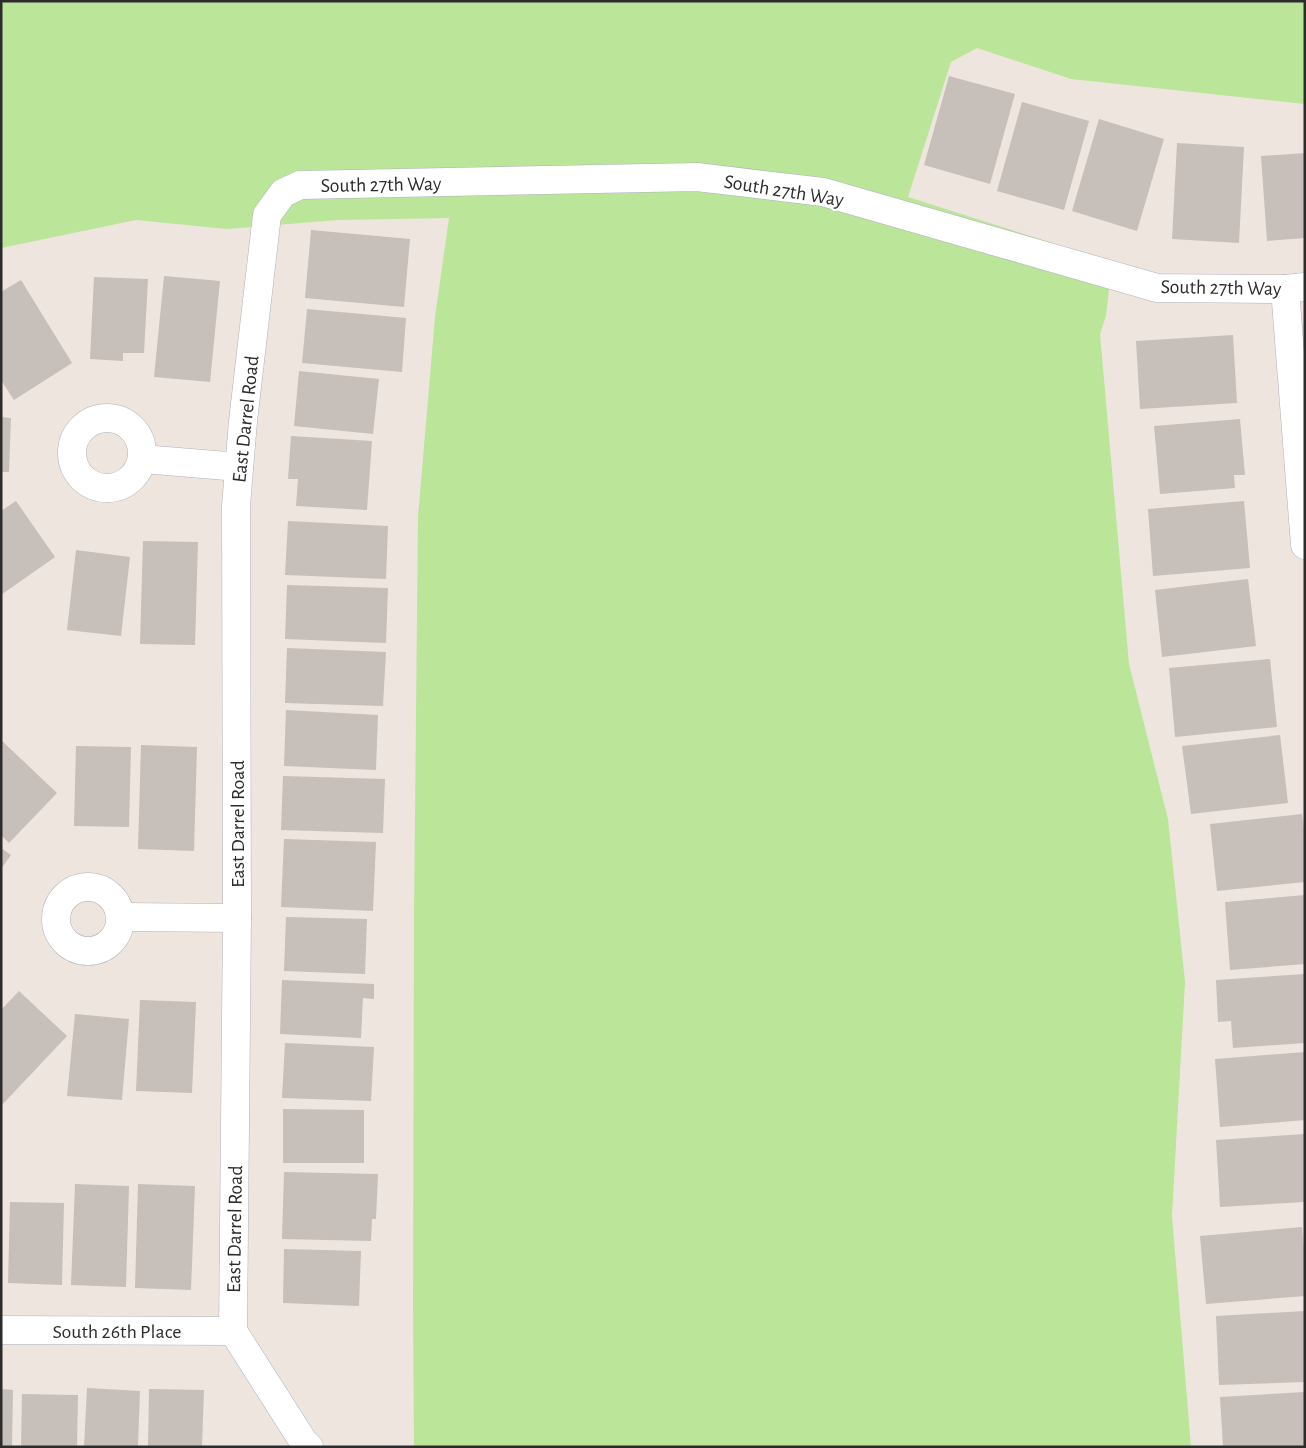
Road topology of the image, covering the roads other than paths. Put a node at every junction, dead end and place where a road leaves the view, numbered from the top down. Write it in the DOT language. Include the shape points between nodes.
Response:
graph roads {
  1 [pos="283,193"];
  2 [pos="1295,288"];
  3 [pos="142,459"];
  4 [pos="240,468"];
  5 [pos="1305,545"];
  6 [pos="121,917"];
  7 [pos="237,918"];
  8 [pos="1,1330"];
  9 [pos="233,1332"];
  10 [pos="305,1445"];
  1 -- 2 [label="street, South 27th Way" via="300,185 697,177 823,192 1157,288"];
  1 -- 4 [label="street, East Darrel Road" via="268,215"];
  2 -- 5 [label="street"];
  3 -- 4 [label="street"];
  4 -- 7 [label="street, East Darrel Road" via="235,580"];
  6 -- 7 [label="street"];
  7 -- 9 [label="street, East Darrel Road"];
  8 -- 9 [label="street, South 26th Place"];
  9 -- 10 [label="street"];
}
